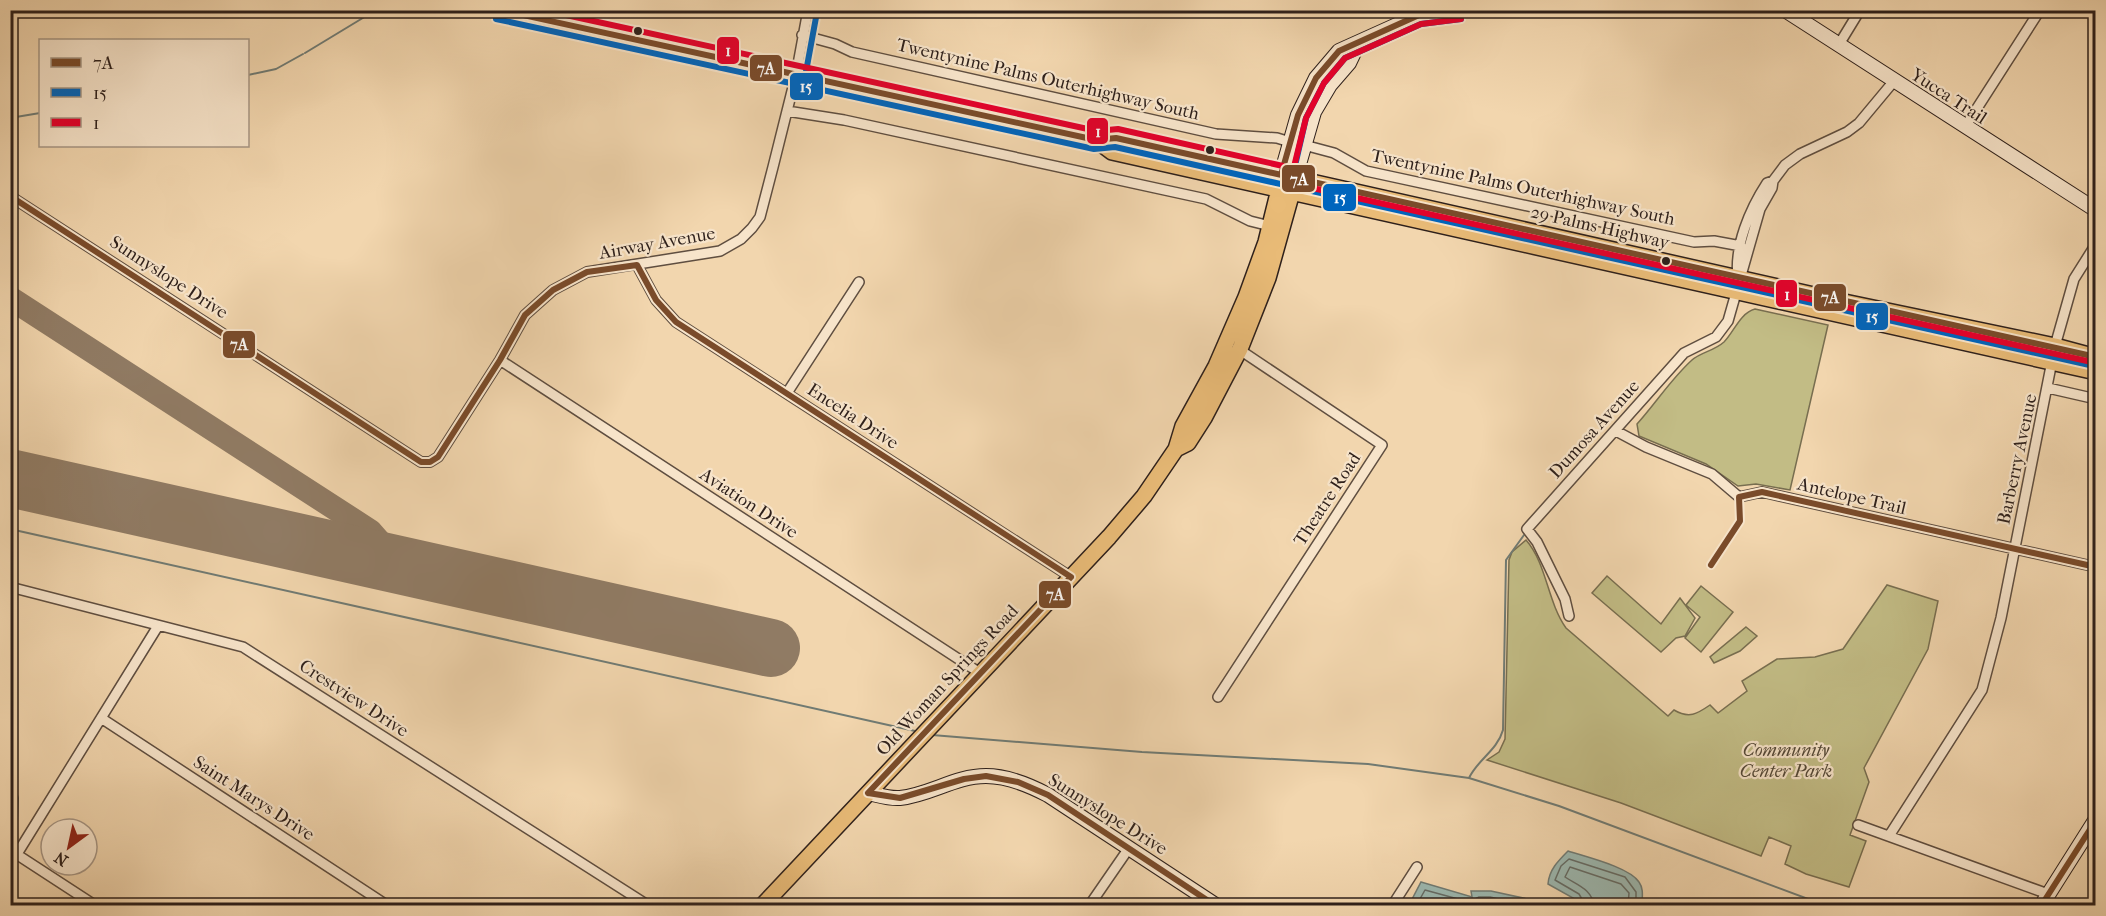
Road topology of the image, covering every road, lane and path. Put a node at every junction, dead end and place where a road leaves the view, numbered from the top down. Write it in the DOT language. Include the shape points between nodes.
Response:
graph roads {
  1 [pos="498,10"];
  2 [pos="808,10"];
  3 [pos="1461,10"];
  4 [pos="1785,10"];
  5 [pos="1860,10"];
  6 [pos="2040,10"];
  7 [pos="802,35"];
  8 [pos="1838,46"];
  9 [pos="796,75"];
  10 [pos="1894,81"];
  11 [pos="787,111"];
  12 [pos="1965,127"];
  13 [pos="1297,144"];
  14 [pos="1773,181"];
  15 [pos="1287,184"];
  16 [pos="10,196"];
  17 [pos="2096,210"];
  18 [pos="1270,226"];
  19 [pos="2096,244"];
  20 [pos="1741,246"];
  21 [pos="638,265"];
  22 [pos="859,282"];
  23 [pos="1737,285"];
  24 [pos="1234,346"];
  25 [pos="2055,346"];
  26 [pos="2096,357"];
  27 [pos="500,360"];
  28 [pos="2053,362"];
  29 [pos="2096,372"];
  30 [pos="2048,388"];
  31 [pos="787,393"];
  32 [pos="2096,399"];
  33 [pos="1616,430"];
  34 [pos="430,462"];
  35 [pos="2015,549"];
  36 [pos="2096,567"];
  37 [pos="1071,577"];
  38 [pos="10,587"];
  39 [pos="1569,616"];
  40 [pos="158,626"];
  41 [pos="980,673"];
  42 [pos="1218,697"];
  43 [pos="101,718"];
  44 [pos="868,793"];
  45 [pos="2096,819"];
  46 [pos="1857,825"];
  47 [pos="1889,836"];
  48 [pos="1129,848"];
  49 [pos="14,852"];
  50 [pos="1417,867"];
  51 [pos="2044,900"];
  52 [pos="96,906"];
  53 [pos="388,906"];
  54 [pos="650,906"];
  55 [pos="762,906"];
  56 [pos="1089,906"];
  57 [pos="1217,906"];
  58 [pos="1392,906"];
  1 -- 9 [label="main road, 29 Palms Highway"];
  2 -- 7 [label="street, Airway Avenue"];
  3 -- 13 [label="street" via="1419,15 1359,42"];
  4 -- 8 [label="street, Yucca Trail"];
  5 -- 8 [label="street"];
  6 -- 12 [label="street"];
  7 -- 9 [label="street, Airway Avenue"];
  7 -- 13 [label="street, Twentynine Palms Outerhighway South" via="852,52 1216,134 1276,138"];
  8 -- 10 [label="street, Yucca Trail"];
  9 -- 11 [label="street, Airway Avenue"];
  9 -- 15 [label="main road, 29 Palms Highway" via="1096,140 1112,152"];
  10 -- 12 [label="street, Yucca Trail"];
  10 -- 14 [label="street, Dumosa Avenue" via="1859,123 1836,139 1800,154"];
  11 -- 18 [label="street" via="1206,199 1250,221"];
  11 -- 21 [label="street, Airway Avenue" via="760,217 752,228 720,251"];
  12 -- 17 [label="street, Yucca Trail"];
  13 -- 15 [label="street"];
  13 -- 20 [label="street, Twentynine Palms Outerhighway South" via="1334,153 1366,171 1694,242"];
  14 -- 20 [label="street, Dumosa Avenue" via="1759,194"];
  14 -- 23 [label="street, Dumosa Avenue" via="1760,209"];
  15 -- 18 [label="main road, Old Woman Springs Road"];
  15 -- 23 [label="main road, 29 Palms Highway"];
  15 -- 24 [label="main road, Old Woman Springs Road" via="1268,278"];
  16 -- 34 [label="street, Sunnyslope Drive" via="421,462"];
  18 -- 24 [label="main road, Old Woman Springs Road"];
  19 -- 25 [label="street, Barberry Avenue" via="2074,279"];
  20 -- 23 [label="street, Dumosa Avenue" via="1736,263"];
  21 -- 27 [label="street, Airway Avenue" via="587,272 553,290 525,315"];
  21 -- 31 [label="street, Encelia Drive" via="656,300 676,322"];
  22 -- 31 [label="street"];
  23 -- 25 [label="main road, 29 Palms Highway"];
  23 -- 28 [label="main road, 29 Palms Highway"];
  23 -- 33 [label="street, Dumosa Avenue" via="1728,321 1716,337 1684,353"];
  24 -- 37 [label="main road, Old Woman Springs Road" via="1204,418 1188,443 1176,449 1144,496"];
  24 -- 42 [label="street, Theatre Road" via="1382,445"];
  25 -- 26 [label="main road, 29 Palms Highway"];
  25 -- 28 [label="street, Barberry Avenue"];
  27 -- 34 [label="street, Airway Avenue" via="438,457"];
  27 -- 41 [label="street, Aviation Drive"];
  28 -- 29 [label="main road, 29 Palms Highway"];
  28 -- 30 [label="street, Barberry Avenue"];
  30 -- 32 [label="street"];
  30 -- 35 [label="street, Barberry Avenue"];
  31 -- 37 [label="street, Encelia Drive"];
  33 -- 35 [label="street, Antelope Trail" via="1712,474 1739,497 1762,492"];
  33 -- 39 [label="street, Dumosa Avenue" via="1527,529 1560,589"];
  35 -- 36 [label="street, Antelope Trail"];
  35 -- 47 [label="street, Barberry Avenue" via="1982,690"];
  37 -- 41 [label="main road, Old Woman Springs Road"];
  38 -- 40 [label="street, Crestview Drive"];
  40 -- 43 [label="street"];
  40 -- 54 [label="street, Crestview Drive" via="243,646"];
  41 -- 44 [label="main road, Old Woman Springs Road"];
  43 -- 49 [label="street"];
  43 -- 53 [label="street, Saint Marys Drive"];
  44 -- 48 [label="street, Sunnyslope Drive" via="899,798 960,779 1002,777 1048,795"];
  44 -- 55 [label="main road, Old Woman Springs Road"];
  45 -- 51 [label="street"];
  46 -- 47 [label="street"];
  47 -- 51 [label="street"];
  48 -- 56 [label="street"];
  48 -- 57 [label="street, Sunnyslope Drive"];
  49 -- 52 [label="street"];
  50 -- 58 [label="street"];
}
